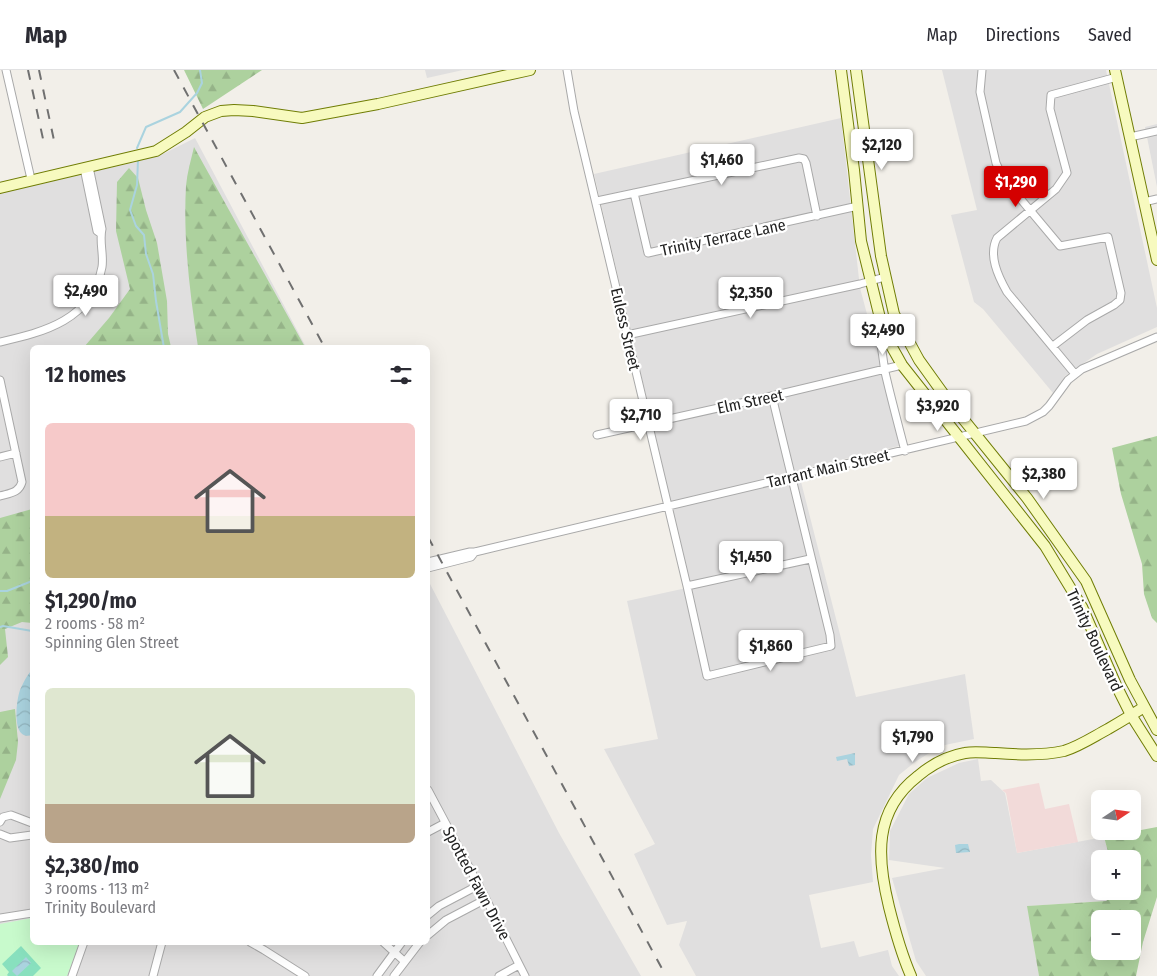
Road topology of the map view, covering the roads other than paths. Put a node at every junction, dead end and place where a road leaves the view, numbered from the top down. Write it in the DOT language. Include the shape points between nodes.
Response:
graph roads {
  1 [pos="6,70"];
  2 [pos="530,70"];
  3 [pos="567,70"];
  4 [pos="842,70"];
  5 [pos="856,70"];
  6 [pos="982,70"];
  7 [pos="1116,74"];
  8 [pos="1157,131"];
  9 [pos="1130,137"];
  10 [pos="87,168"];
  11 [pos="31,179"];
  12 [pos="0,188"];
  13 [pos="634,193"];
  14 [pos="1157,199"];
  15 [pos="596,201"];
  16 [pos="1144,202"];
  17 [pos="858,206"];
  18 [pos="1030,210"];
  19 [pos="817,216"];
  20 [pos="1157,260"];
  21 [pos="885,277"];
  22 [pos="870,282"];
  23 [pos="870,320"];
  24 [pos="627,335"];
  25 [pos="1157,337"];
  26 [pos="0,342"];
  27 [pos="1053,346"];
  28 [pos="902,365"];
  29 [pos="885,370"];
  30 [pos="1075,374"];
  31 [pos="0,380"];
  32 [pos="772,396"];
  33 [pos="647,423"];
  34 [pos="976,434"];
  35 [pos="597,435"];
  36 [pos="960,438"];
  37 [pos="905,451"];
  38 [pos="16,453"];
  39 [pos="0,457"];
  40 [pos="792,477"];
  41 [pos="0,496"];
  42 [pos="668,506"];
  43 [pos="810,559"];
  44 [pos="441,561"];
  45 [pos="430,562"];
  46 [pos="430,567"];
  47 [pos="687,586"];
  48 [pos="1144,707"];
  49 [pos="1131,716"];
  50 [pos="1157,730"];
  51 [pos="1157,756"];
  52 [pos="430,799"];
  53 [pos="0,822"];
  54 [pos="30,822"];
  55 [pos="445,823"];
  56 [pos="430,831"];
  57 [pos="0,834"];
  58 [pos="30,835"];
  59 [pos="479,885"];
  60 [pos="486,899"];
  61 [pos="30,913"];
  62 [pos="430,913"];
  63 [pos="0,918"];
  64 [pos="430,933"];
  65 [pos="83,945"];
  66 [pos="161,945"];
  67 [pos="255,945"];
  68 [pos="386,945"];
  69 [pos="400,945"];
  70 [pos="417,945"];
  71 [pos="394,952"];
  72 [pos="404,960"];
  73 [pos="519,965"];
  74 [pos="72,976"];
  75 [pos="153,976"];
  76 [pos="305,976"];
  77 [pos="377,976"];
  78 [pos="394,976"];
  79 [pos="499,976"];
  80 [pos="525,976"];
  81 [pos="911,976"];
  1 -- 11 [label="street"];
  2 -- 10 [label="main road" via="302,118 253,111 221,112 206,117 156,151"];
  3 -- 15 [label="street, Euless Street"];
  4 -- 17 [label="main road, Trinity Boulevard"];
  5 -- 21 [label="main road, Trinity Boulevard"];
  6 -- 18 [label="street" via="980,92 996,163 1003,178"];
  7 -- 9 [label="main road"];
  7 -- 18 [label="street" via="1051,95 1050,109 1067,174 1056,189"];
  8 -- 9 [label="street"];
  9 -- 16 [label="main road"];
  10 -- 11 [label="main road"];
  10 -- 26 [label="street" via="103,252 99,280 85,303 50,329"];
  11 -- 12 [label="main road"];
  13 -- 15 [label="street"];
  13 -- 19 [label="street" via="800,158 806,163"];
  13 -- 19 [label="street, Trinity Terrace Lane" via="648,253"];
  14 -- 16 [label="street"];
  15 -- 24 [label="street, Euless Street"];
  16 -- 20 [label="main road"];
  17 -- 19 [label="street, Trinity Terrace Lane"];
  17 -- 22 [label="main road, Trinity Boulevard"];
  18 -- 27 [label="street" via="997,238 992,247 999,278 1007,292"];
  18 -- 27 [label="street" via="1060,246 1108,237 1121,293 1120,300 1114,305 1087,320"];
  21 -- 22 [label="street"];
  21 -- 34 [label="main road, Trinity Boulevard" via="894,314 906,338 947,399"];
  22 -- 24 [label="street"];
  22 -- 28 [label="main road, Trinity Boulevard" via="888,340"];
  23 -- 29 [label="street" via="877,333"];
  24 -- 33 [label="street, Euless Street"];
  25 -- 30 [label="street, Tarrant Main Street" via="1093,363"];
  27 -- 30 [label="street"];
  28 -- 29 [label="street, Elm Street"];
  28 -- 36 [label="main road, Trinity Boulevard"];
  29 -- 32 [label="street, Elm Street"];
  29 -- 37 [label="street"];
  30 -- 34 [label="street, Tarrant Main Street" via="1043,412 1026,421"];
  31 -- 38 [label="street"];
  32 -- 33 [label="street, Elm Street"];
  32 -- 40 [label="street"];
  33 -- 35 [label="street, Elm Street"];
  33 -- 42 [label="street, Euless Street"];
  34 -- 36 [label="street, Tarrant Main Street"];
  34 -- 48 [label="main road, Trinity Boulevard" via="1086,580"];
  36 -- 37 [label="street, Tarrant Main Street"];
  36 -- 49 [label="main road, Trinity Boulevard" via="1045,546 1070,586"];
  37 -- 40 [label="street, Tarrant Main Street"];
  38 -- 39 [label="street"];
  38 -- 41 [label="street" via="22,482 20,488"];
  40 -- 42 [label="street, Tarrant Main Street"];
  40 -- 43 [label="street"];
  42 -- 44 [label="street, Tarrant Main Street" via="475,552 472,557"];
  42 -- 47 [label="street, Euless Street"];
  43 -- 47 [label="street"];
  43 -- 47 [label="street, Euless Street" via="831,646 707,676"];
  44 -- 45 [label="street"];
  44 -- 46 [label="street"];
  48 -- 49 [label="main road"];
  48 -- 50 [label="main road, Trinity Boulevard"];
  49 -- 51 [label="main road, Trinity Boulevard"];
  49 -- 81 [label="main road" via="1064,750 1026,755 974,752 955,756 927,769 906,786 888,810 880,858 901,953"];
  52 -- 55 [label="street, Spotted Fawn Drive"];
  53 -- 54 [label="street" via="2,817 11,815"];
  55 -- 56 [label="street"];
  55 -- 59 [label="street, Spotted Fawn Drive"];
  57 -- 58 [label="street" via="10,838"];
  59 -- 60 [label="street, Spotted Fawn Drive"];
  59 -- 62 [label="street"];
  60 -- 64 [label="street" via="446,920"];
  60 -- 73 [label="street, Spotted Fawn Drive"];
  61 -- 63 [label="street"];
  65 -- 74 [label="street"];
  66 -- 75 [label="street"];
  67 -- 76 [label="street"];
  68 -- 71 [label="street"];
  69 -- 71 [label="street"];
  70 -- 72 [label="street"];
  71 -- 72 [label="street"];
  71 -- 77 [label="street"];
  72 -- 78 [label="street"];
  73 -- 79 [label="street"];
  73 -- 80 [label="street, Spotted Fawn Drive"];
}
